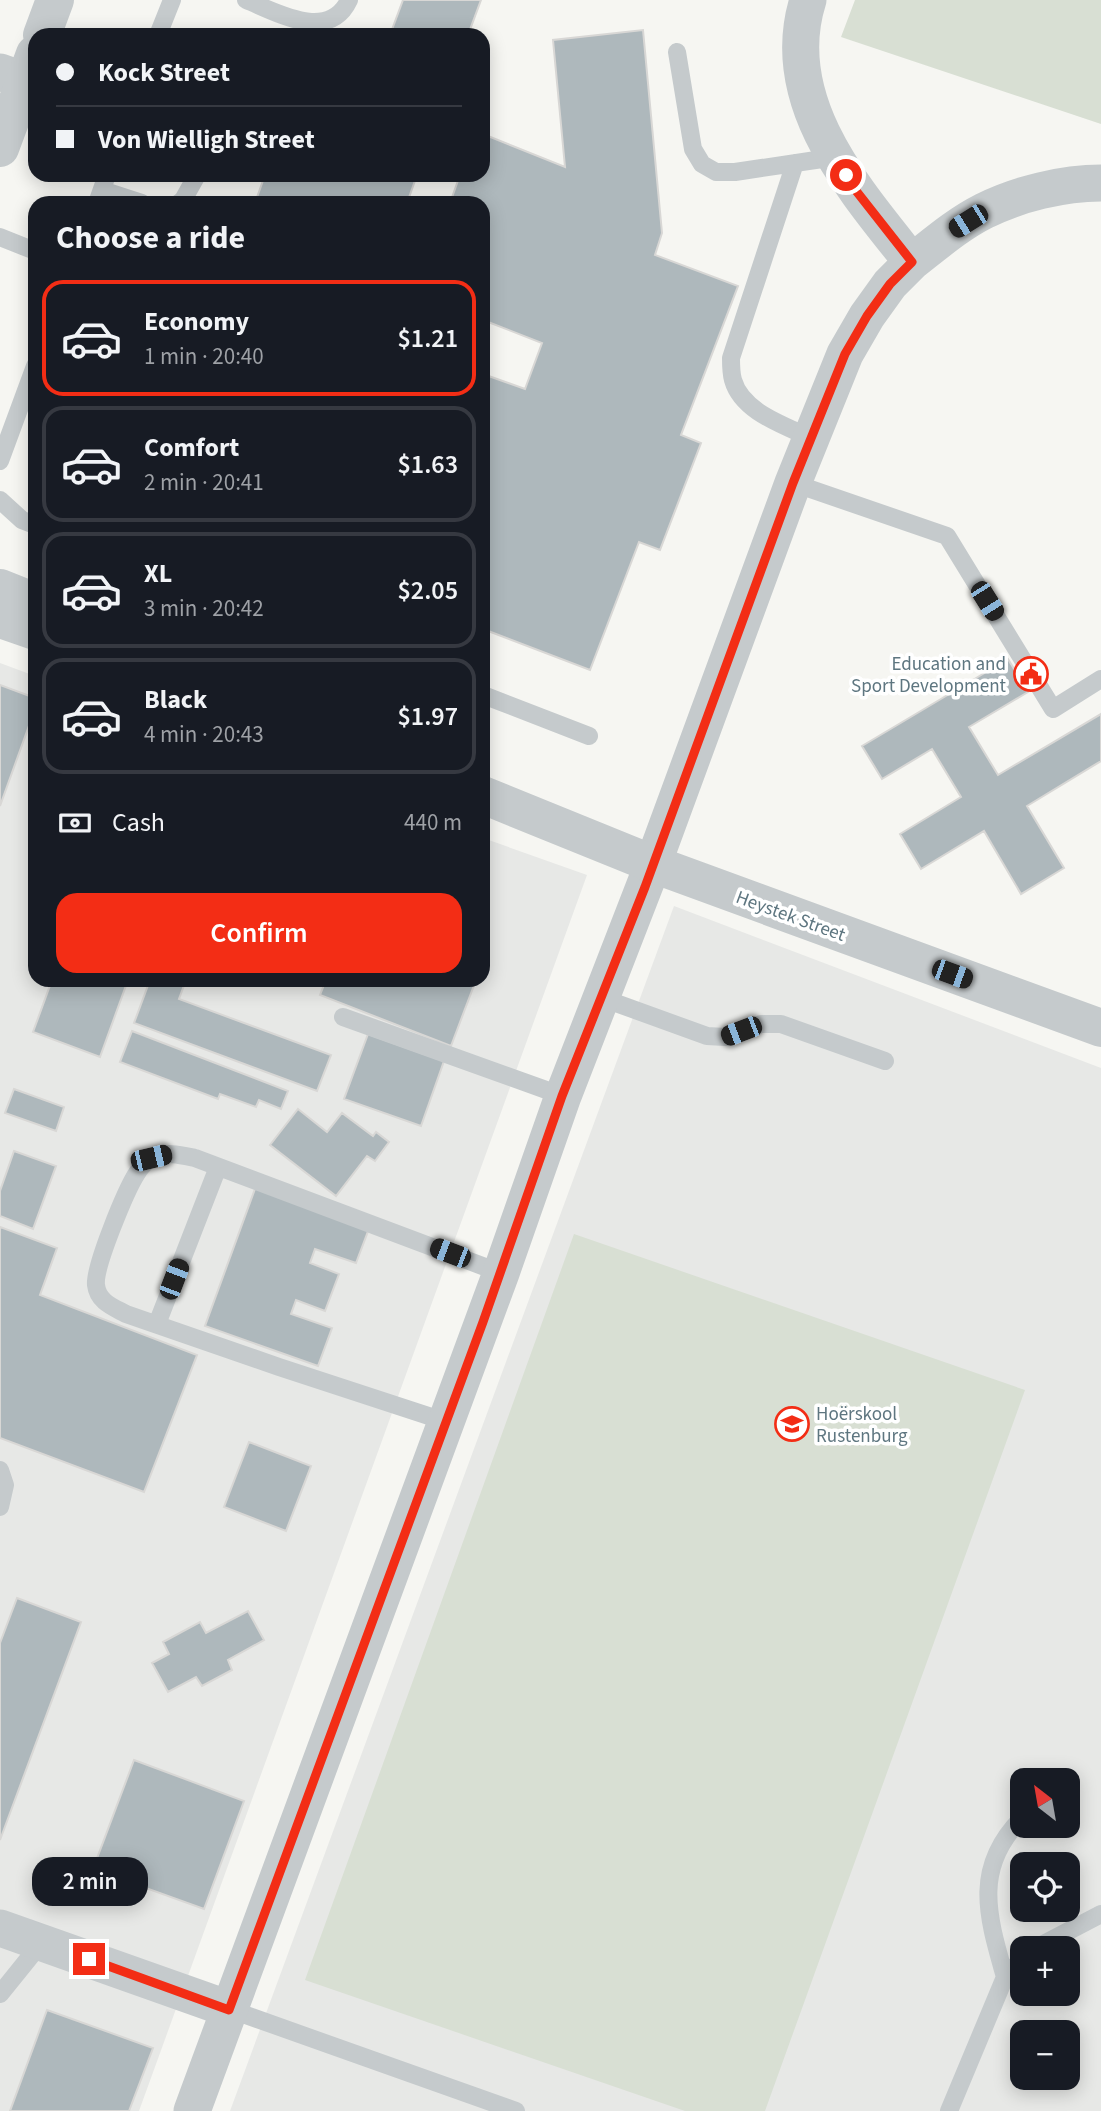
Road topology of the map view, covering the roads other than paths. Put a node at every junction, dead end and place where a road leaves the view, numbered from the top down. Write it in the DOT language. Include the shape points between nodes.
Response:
graph roads {
  1 [pos="55,0"];
  2 [pos="172,0"];
  3 [pos="246,0"];
  4 [pos="349,0"];
  5 [pos="808,0"];
  6 [pos="45,28"];
  7 [pos="161,28"];
  8 [pos="677,51"];
  9 [pos="20,69"];
  10 [pos="0,148"];
  11 [pos="836,158"];
  12 [pos="795,163"];
  13 [pos="1101,183"];
  14 [pos="102,189"];
  15 [pos="122,196"];
  16 [pos="0,237"];
  17 [pos="28,248"];
  18 [pos="912,262"];
  19 [pos="28,385"];
  20 [pos="811,439"];
  21 [pos="0,461"];
  22 [pos="793,483"];
  23 [pos="0,499"];
  24 [pos="28,522"];
  25 [pos="0,588"];
  26 [pos="28,599"];
  27 [pos="0,619"];
  28 [pos="28,629"];
  29 [pos="1101,679"];
  30 [pos="490,698"];
  31 [pos="589,736"];
  32 [pos="490,798"];
  33 [pos="653,864"];
  34 [pos="602,998"];
  35 [pos="343,1017"];
  36 [pos="1101,1028"];
  37 [pos="885,1061"];
  38 [pos="562,1096"];
  39 [pos="218,1167"];
  40 [pos="501,1273"];
  41 [pos="157,1324"];
  42 [pos="447,1422"];
  43 [pos="0,1470"];
  44 [pos="0,1507"];
  45 [pos="1010,1831"];
  46 [pos="1101,1914"];
  47 [pos="0,1928"];
  48 [pos="1059,1936"];
  49 [pos="42,1942"];
  50 [pos="1010,1972"];
  51 [pos="1005,1977"];
  52 [pos="0,1994"];
  53 [pos="229,2010"];
  54 [pos="192,2111"];
  55 [pos="516,2111"];
  56 [pos="949,2111"];
  1 -- 6 [label="street"];
  2 -- 7 [label="lane"];
  3 -- 4 [label="lane" via="314,23 334,18"];
  5 -- 11 [label="street" via="800,66 811,108"];
  8 -- 12 [label="lane" via="693,149 702,164 716,172 735,172"];
  9 -- 10 [label="street"];
  11 -- 12 [label="lane"];
  11 -- 18 [label="street"];
  12 -- 20 [label="lane" via="731,358 733,380 742,398"];
  13 -- 18 [label="street" via="1030,194 984,211"];
  14 -- 15 [label="lane"];
  16 -- 17 [label="lane"];
  18 -- 20 [label="street" via="890,284 845,354"];
  19 -- 21 [label="lane"];
  20 -- 22 [label="street"];
  22 -- 29 [label="lane" via="947,536 1053,709"];
  22 -- 33 [label="street"];
  23 -- 24 [label="lane"];
  25 -- 26 [label="street"];
  27 -- 28 [label="street"];
  30 -- 31 [label="lane"];
  32 -- 33 [label="street, Heystek Street"];
  33 -- 34 [label="street"];
  33 -- 36 [label="street, Heystek Street"];
  34 -- 37 [label="lane" via="707,1036 725,1037 761,1024 781,1024"];
  34 -- 38 [label="street"];
  35 -- 38 [label="lane"];
  38 -- 40 [label="street"];
  39 -- 40 [label="lane"];
  39 -- 41 [label="lane"];
  39 -- 41 [label="lane" via="170,1153 151,1158 126,1192 97,1270 96,1286 104,1302"];
  40 -- 42 [label="street"];
  41 -- 42 [label="lane"];
  42 -- 53 [label="street"];
  43 -- 44 [label="lane" via="5,1485"];
  45 -- 51 [label="lane" via="993,1860 987,1890 991,1928"];
  46 -- 48 [label="lane"];
  47 -- 49 [label="street"];
  49 -- 52 [label="lane"];
  49 -- 53 [label="street"];
  50 -- 51 [label="lane"];
  51 -- 56 [label="lane"];
  53 -- 54 [label="street"];
  53 -- 55 [label="lane"];
}
